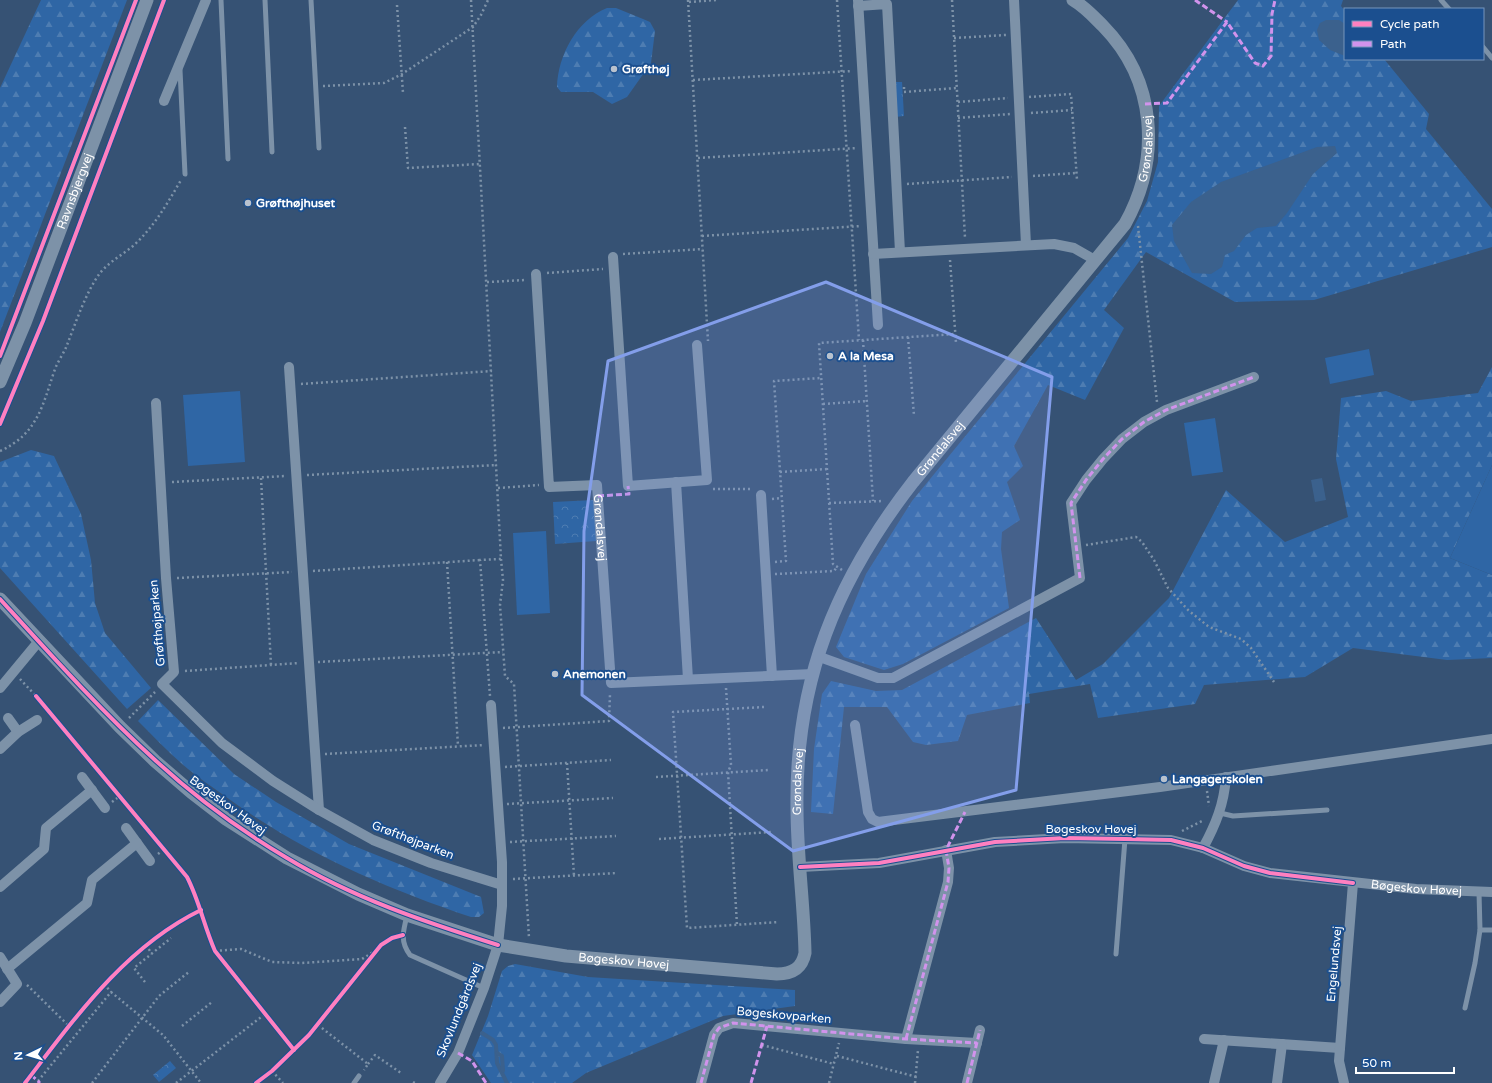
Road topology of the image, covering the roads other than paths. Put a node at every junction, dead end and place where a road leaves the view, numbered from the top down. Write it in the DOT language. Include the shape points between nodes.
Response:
graph roads {
  1 [pos="147,0"];
  2 [pos="206,0"];
  3 [pos="221,0"];
  4 [pos="266,0"];
  5 [pos="311,0"];
  6 [pos="1014,0"];
  7 [pos="1073,0"];
  8 [pos="1441,0"];
  9 [pos="858,3"];
  10 [pos="1448,8"];
  11 [pos="1484,49"];
  12 [pos="1492,58"];
  13 [pos="179,63"];
  14 [pos="164,101"];
  15 [pos="319,148"];
  16 [pos="272,152"];
  17 [pos="228,159"];
  18 [pos="185,174"];
  19 [pos="1026,245"];
  20 [pos="900,252"];
  21 [pos="873,254"];
  22 [pos="1095,260"];
  23 [pos="614,263"];
  24 [pos="537,276"];
  25 [pos="878,326"];
  26 [pos="698,345"];
  27 [pos="289,367"];
  28 [pos="1254,377"];
  29 [pos="0,382"];
  30 [pos="156,403"];
  31 [pos="676,482"];
  32 [pos="760,495"];
  33 [pos="0,599"];
  34 [pos="39,641"];
  35 [pos="817,656"];
  36 [pos="813,674"];
  37 [pos="772,676"];
  38 [pos="688,680"];
  39 [pos="0,688"];
  40 [pos="491,705"];
  41 [pos="8,718"];
  42 [pos="37,720"];
  43 [pos="855,726"];
  44 [pos="18,732"];
  45 [pos="1492,739"];
  46 [pos="0,749"];
  47 [pos="82,777"];
  48 [pos="1226,777"];
  49 [pos="92,790"];
  50 [pos="105,808"];
  51 [pos="319,810"];
  52 [pos="1327,810"];
  53 [pos="1220,813"];
  54 [pos="126,828"];
  55 [pos="1126,839"];
  56 [pos="137,843"];
  57 [pos="1203,848"];
  58 [pos="946,850"];
  59 [pos="150,861"];
  60 [pos="800,868"];
  61 [pos="502,882"];
  62 [pos="1353,883"];
  63 [pos="0,887"];
  64 [pos="1479,892"];
  65 [pos="1492,892"];
  66 [pos="407,915"];
  67 [pos="1480,930"];
  68 [pos="1492,930"];
  69 [pos="498,945"];
  70 [pos="1116,954"];
  71 [pos="0,957"];
  72 [pos="8,969"];
  73 [pos="484,988"];
  74 [pos="0,1002"];
  75 [pos="1465,1008"];
  76 [pos="980,1030"];
  77 [pos="1204,1038"];
  78 [pos="906,1039"];
  79 [pos="1224,1040"];
  80 [pos="977,1043"];
  81 [pos="1282,1044"];
  82 [pos="1340,1048"];
  83 [pos="359,1076"];
  84 [pos="354,1083"];
  85 [pos="440,1083"];
  86 [pos="701,1083"];
  87 [pos="967,1083"];
  88 [pos="1214,1083"];
  89 [pos="1277,1083"];
  90 [pos="1344,1083"];
  1 -- 29 [label="street, Ravnsbjergvej"];
  2 -- 13 [label="street"];
  3 -- 17 [label="lane"];
  4 -- 16 [label="lane"];
  5 -- 15 [label="lane"];
  6 -- 19 [label="street"];
  7 -- 22 [label="street, Grøndalsvej" via="1094,17 1117,42 1134,70 1146,104 1149,139 1147,169 1139,198 1125,224"];
  8 -- 10 [label="lane"];
  9 -- 20 [label="street" via="887,4"];
  9 -- 21 [label="street"];
  11 -- 12 [label="lane"];
  13 -- 14 [label="street"];
  13 -- 18 [label="lane"];
  19 -- 20 [label="street"];
  19 -- 22 [label="street" via="1065,245"];
  20 -- 21 [label="street"];
  21 -- 25 [label="street"];
  22 -- 35 [label="street, Grøndalsvej" via="881,524 837,602"];
  23 -- 31 [label="street" via="628,486"];
  24 -- 38 [label="street, Grøndalsvej" via="549,485 550,488 597,485 611,683"];
  26 -- 31 [label="street" via="707,480"];
  27 -- 51 [label="street"];
  28 -- 35 [label="street" via="1158,414 1122,439 1103,459 1071,503 1080,578 892,678 878,678"];
  30 -- 51 [label="street, Grøfthøjparken" via="174,672 162,684 222,743"];
  31 -- 38 [label="street"];
  32 -- 37 [label="street"];
  33 -- 34 [label="street, Bøgeskov Høvej"];
  34 -- 39 [label="street"];
  34 -- 66 [label="street, Bøgeskov Høvej" via="120,727 191,792 226,819 311,871"];
  35 -- 36 [label="street, Grøndalsvej"];
  36 -- 37 [label="street"];
  36 -- 60 [label="street, Grøndalsvej" via="799,753 797,808"];
  37 -- 38 [label="street"];
  40 -- 61 [label="street"];
  41 -- 44 [label="street"];
  42 -- 44 [label="street"];
  43 -- 48 [label="street" via="868,812 870,817 878,822"];
  44 -- 46 [label="street"];
  45 -- 48 [label="street"];
  47 -- 49 [label="street"];
  48 -- 53 [label="street"];
  49 -- 50 [label="street"];
  49 -- 63 [label="street" via="46,828 44,849"];
  51 -- 61 [label="street, Grøfthøjparken" via="372,840 431,863"];
  52 -- 53 [label="lane" via="1233,816"];
  53 -- 57 [label="street"];
  54 -- 56 [label="street"];
  55 -- 57 [label="street, Bøgeskov Høvej" via="1171,840"];
  55 -- 58 [label="street, Bøgeskov Høvej" via="1064,838 995,842"];
  55 -- 70 [label="lane"];
  56 -- 59 [label="street"];
  56 -- 72 [label="street" via="92,880 87,903"];
  57 -- 62 [label="street, Bøgeskov Høvej" via="1244,866 1270,873"];
  58 -- 60 [label="street, Bøgeskov Høvej" via="879,863"];
  58 -- 78 [label="street" via="948,882"];
  60 -- 69 [label="street, Bøgeskov Høvej" via="805,953 802,963 792,973 777,974 566,956"];
  61 -- 69 [label="street"];
  62 -- 64 [label="street, Bøgeskov Høvej"];
  62 -- 82 [label="street, Engelundsvej"];
  64 -- 65 [label="street, Bøgeskov Høvej"];
  64 -- 67 [label="lane"];
  66 -- 69 [label="street, Bøgeskov Høvej"];
  66 -- 73 [label="lane" via="403,939 410,955"];
  67 -- 68 [label="lane"];
  67 -- 75 [label="lane"];
  69 -- 73 [label="street, Skovlundgårdsvej"];
  71 -- 72 [label="street"];
  72 -- 74 [label="street" via="17,984"];
  73 -- 85 [label="street, Skovlundgårdsvej" via="458,1053"];
  76 -- 80 [label="street"];
  77 -- 79 [label="street"];
  78 -- 80 [label="street, Bøgeskovparken"];
  78 -- 86 [label="street, Bøgeskovparken" via="733,1023 719,1028 714,1035"];
  79 -- 81 [label="street"];
  79 -- 88 [label="street"];
  80 -- 87 [label="street"];
  81 -- 82 [label="street"];
  81 -- 89 [label="street"];
  82 -- 90 [label="street, Engelundsvej" via="1339,1061"];
  83 -- 84 [label="lane"];
}
